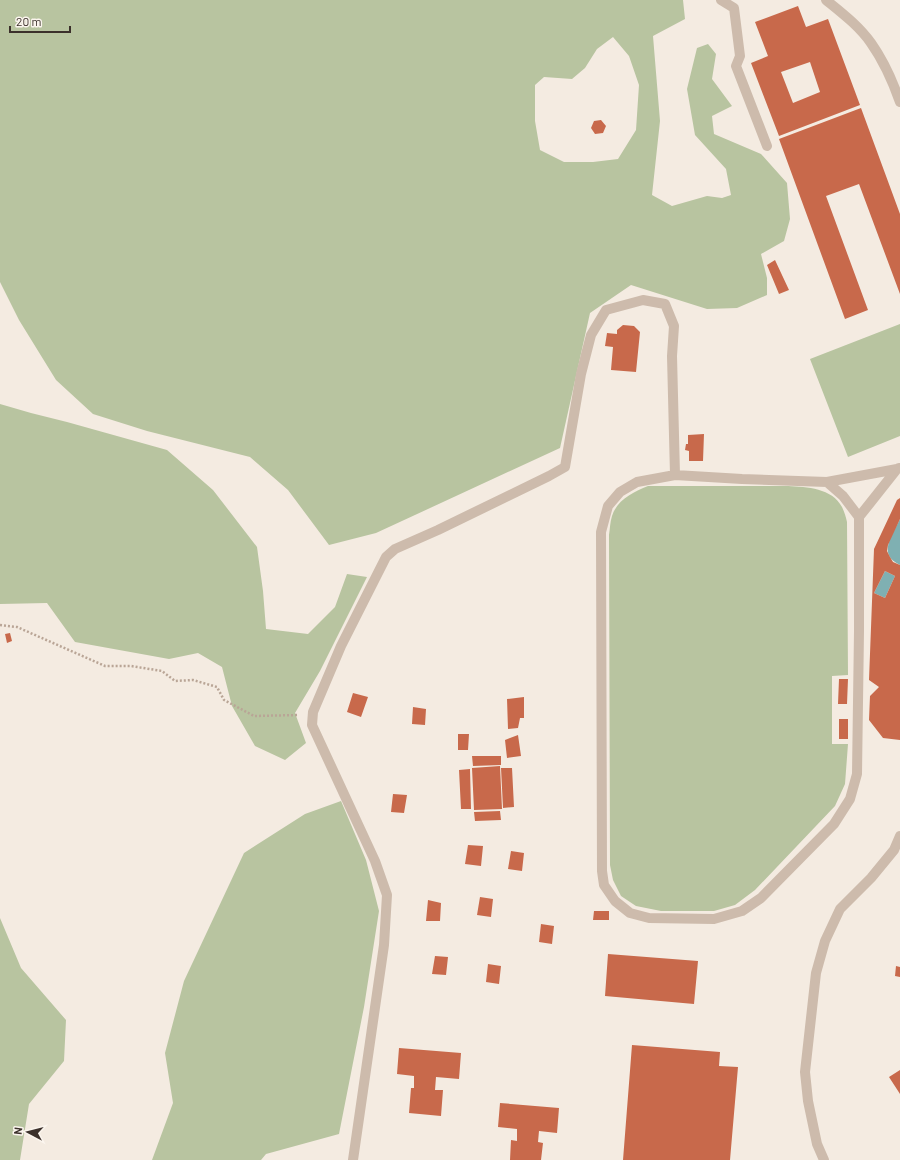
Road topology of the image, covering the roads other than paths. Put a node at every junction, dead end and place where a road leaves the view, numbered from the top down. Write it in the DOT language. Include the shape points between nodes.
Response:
graph roads {
  1 [pos="721,0"];
  2 [pos="826,0"];
  3 [pos="900,102"];
  4 [pos="767,146"];
  5 [pos="898,468"];
  6 [pos="675,475"];
  7 [pos="827,482"];
  8 [pos="859,517"];
  9 [pos="900,836"];
  10 [pos="353,1160"];
  11 [pos="824,1160"];
  1 -- 4 [label="street" via="734,8 740,56 736,66"];
  2 -- 3 [label="street" via="853,22 871,43"];
  5 -- 7 [label="street"];
  5 -- 8 [label="street"];
  6 -- 7 [label="street"];
  6 -- 8 [label="street" via="637,482 620,492 608,506 601,532 602,871 604,885 615,901 630,913 650,918 714,919 742,911 762,898 834,824 850,799 857,774"];
  6 -- 10 [label="street" via="672,356 674,326 665,304 643,300 606,310 591,335 581,374 565,467 395,549 386,557 341,646 313,712 312,725 387,895 384,945"];
  7 -- 8 [label="street" via="843,496"];
  9 -- 11 [label="street" via="894,850 871,878 840,909 825,941 816,973 805,1072 817,1144"];
}
